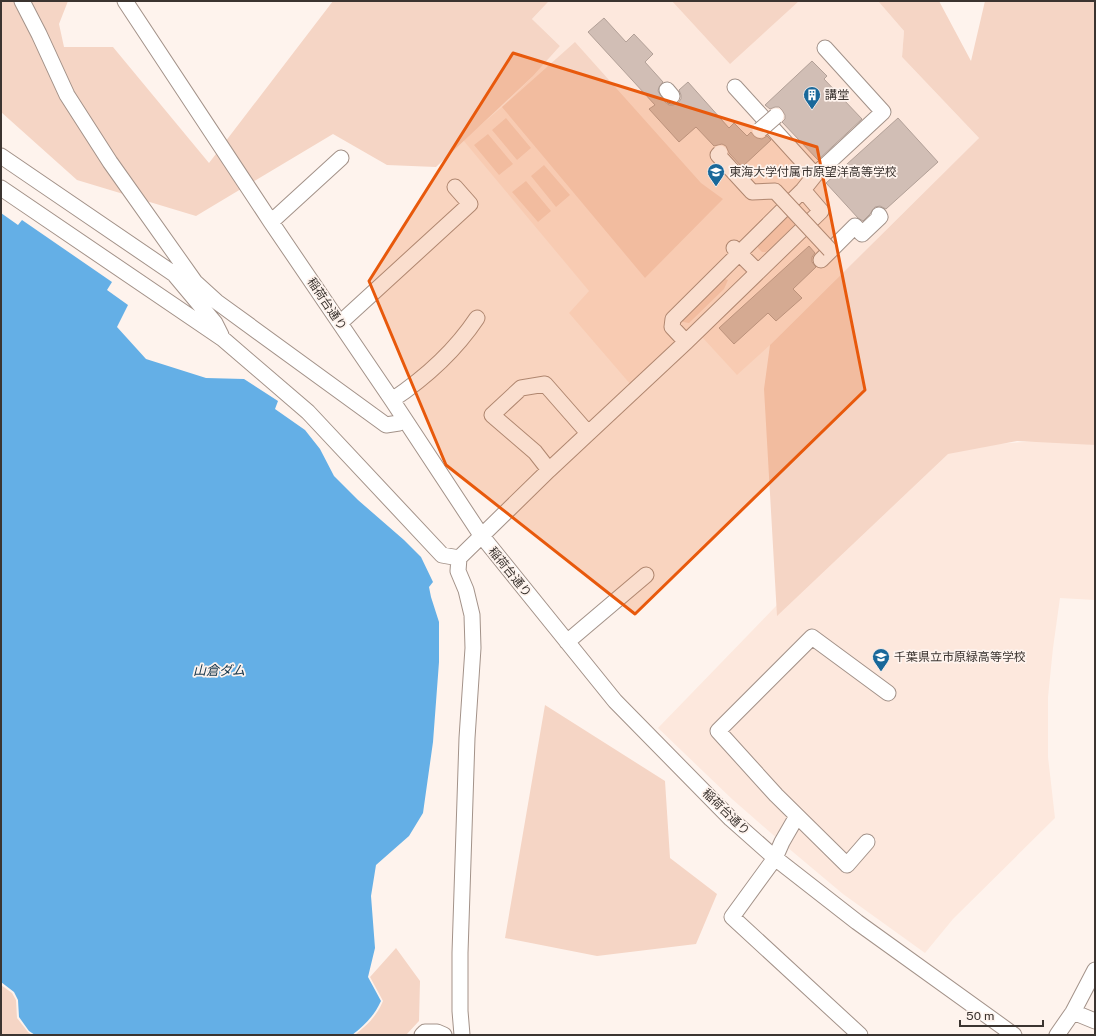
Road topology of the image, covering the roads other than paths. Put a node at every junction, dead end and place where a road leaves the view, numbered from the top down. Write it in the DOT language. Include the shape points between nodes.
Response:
graph roads {
  1 [pos="22,1"];
  2 [pos="125,1"];
  3 [pos="825,48"];
  4 [pos="735,87"];
  5 [pos="776,116"];
  6 [pos="760,130"];
  7 [pos="720,153"];
  8 [pos="1,156"];
  9 [pos="340,158"];
  10 [pos="815,175"];
  11 [pos="455,187"];
  12 [pos="1,188"];
  13 [pos="803,190"];
  14 [pos="879,215"];
  15 [pos="271,222"];
  16 [pos="736,251"];
  17 [pos="758,272"];
  18 [pos="477,318"];
  19 [pos="340,323"];
  20 [pos="223,339"];
  21 [pos="686,342"];
  22 [pos="392,400"];
  23 [pos="405,420"];
  24 [pos="588,433"];
  25 [pos="549,470"];
  26 [pos="481,535"];
  27 [pos="459,558"];
  28 [pos="646,575"];
  29 [pos="567,642"];
  30 [pos="888,693"];
  31 [pos="797,816"];
  32 [pos="867,842"];
  33 [pos="775,858"];
  34 [pos="1095,970"];
  35 [pos="1073,1012"];
  36 [pos="1095,1021"];
  37 [pos="422,1035"];
  38 [pos="444,1035"];
  39 [pos="462,1035"];
  40 [pos="860,1035"];
  41 [pos="1014,1035"];
  42 [pos="1057,1035"];
  1 -- 23 [label="street" via="68,95 110,162 195,282 217,302 386,424"];
  2 -- 15 [label="street, 稲荷台通り"];
  3 -- 10 [label="street" via="883,112"];
  4 -- 10 [label="street"];
  5 -- 6 [label="street, bridge"];
  7 -- 14 [label="street, bridge" via="718,155 752,192 775,191 826,255 856,226 862,234 880,217"];
  8 -- 20 [label="street" via="174,274 215,323"];
  9 -- 15 [label="street"];
  10 -- 13 [label="street"];
  11 -- 19 [label="street" via="470,204"];
  12 -- 20 [label="street"];
  13 -- 16 [label="street"];
  13 -- 17 [label="street" via="821,211"];
  15 -- 19 [label="street, 稲荷台通り"];
  16 -- 17 [label="street"];
  16 -- 21 [label="street" via="673,319 672,327"];
  17 -- 21 [label="street"];
  18 -- 22 [label="street" via="436,366"];
  19 -- 22 [label="street, 稲荷台通り"];
  20 -- 27 [label="street" via="308,412 442,555"];
  21 -- 24 [label="street"];
  22 -- 23 [label="street, 稲荷台通り"];
  23 -- 26 [label="street, 稲荷台通り"];
  24 -- 25 [label="street"];
  24 -- 25 [label="street" via="544,384 521,388 492,415 535,452"];
  25 -- 26 [label="street"];
  26 -- 27 [label="street"];
  26 -- 29 [label="street, 稲荷台通り"];
  27 -- 39 [label="street" via="458,571 472,615 473,648 467,738 460,953"];
  28 -- 29 [label="street"];
  29 -- 33 [label="street, 稲荷台通り" via="615,701 731,819"];
  30 -- 31 [label="street" via="812,637 718,731"];
  31 -- 32 [label="street" via="847,865"];
  31 -- 33 [label="street"];
  33 -- 40 [label="street" via="732,917"];
  33 -- 41 [label="street, 稲荷台通り" via="857,922"];
  34 -- 35 [label="street"];
  35 -- 36 [label="street"];
  35 -- 42 [label="street"];
  37 -- 38 [label="street" via="425,1032 438,1032"];
}
